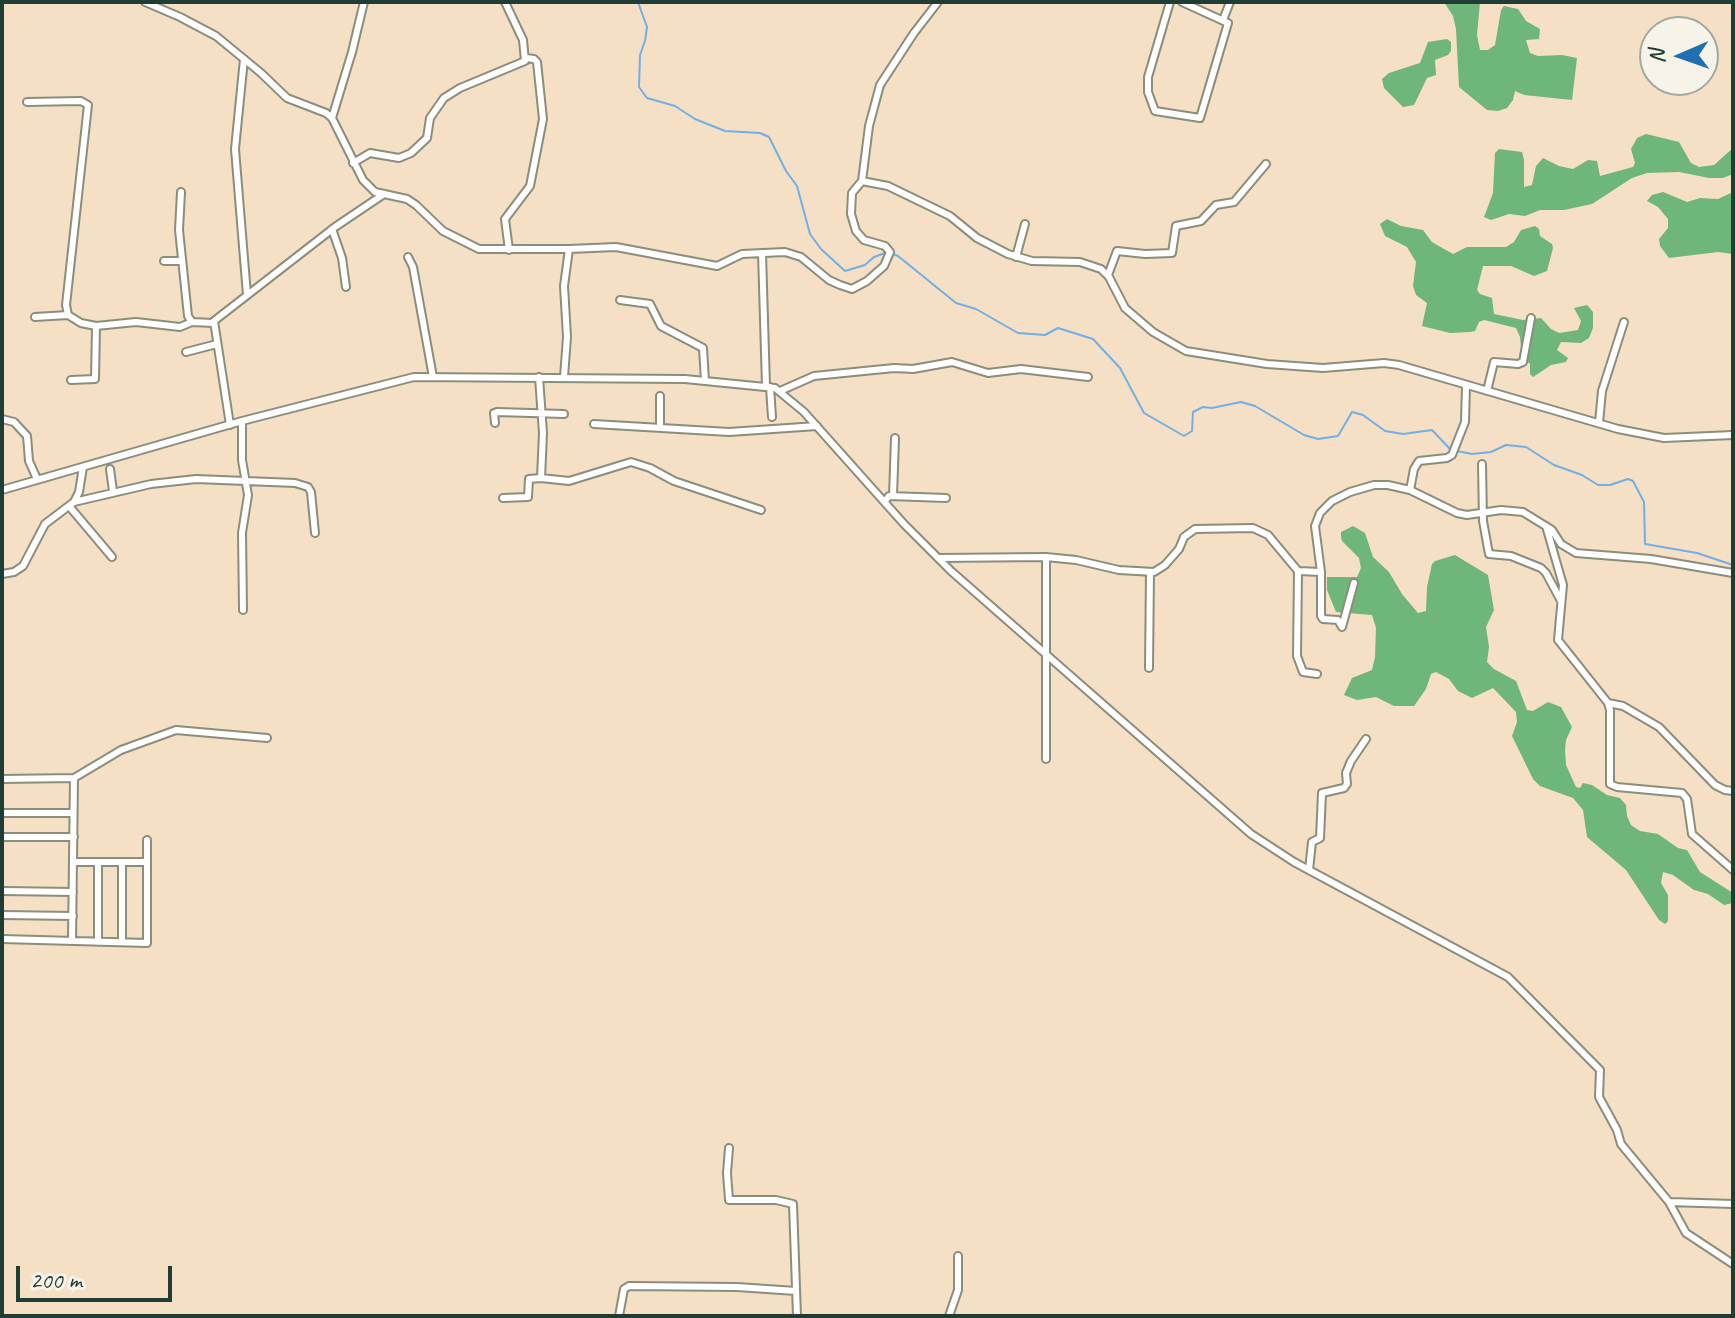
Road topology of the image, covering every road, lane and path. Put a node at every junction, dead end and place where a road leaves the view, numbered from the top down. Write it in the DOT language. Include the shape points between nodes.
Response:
graph roads {
  1 [pos="145,2"];
  2 [pos="364,2"];
  3 [pos="505,2"];
  4 [pos="938,2"];
  5 [pos="1170,2"];
  6 [pos="1182,2"];
  7 [pos="1230,2"];
  8 [pos="1223,20"];
  9 [pos="526,58"];
  10 [pos="244,59"];
  11 [pos="27,102"];
  12 [pos="332,118"];
  13 [pos="353,163"];
  14 [pos="1266,164"];
  15 [pos="862,181"];
  16 [pos="181,192"];
  17 [pos="384,194"];
  18 [pos="1025,224"];
  19 [pos="332,229"];
  20 [pos="569,249"];
  21 [pos="509,250"];
  22 [pos="762,253"];
  23 [pos="408,257"];
  24 [pos="1016,257"];
  25 [pos="164,261"];
  26 [pos="182,261"];
  27 [pos="1108,275"];
  28 [pos="346,287"];
  29 [pos="247,295"];
  30 [pos="620,300"];
  31 [pos="68,315"];
  32 [pos="35,317"];
  33 [pos="1531,318"];
  34 [pos="192,322"];
  35 [pos="1624,322"];
  36 [pos="213,323"];
  37 [pos="96,326"];
  38 [pos="217,344"];
  39 [pos="186,352"];
  40 [pos="433,377"];
  41 [pos="539,377"];
  42 [pos="564,377"];
  43 [pos="1088,377"];
  44 [pos="71,380"];
  45 [pos="705,381"];
  46 [pos="1466,385"];
  47 [pos="768,386"];
  48 [pos="780,391"];
  49 [pos="1487,391"];
  50 [pos="660,396"];
  51 [pos="540,414"];
  52 [pos="564,414"];
  53 [pos="772,417"];
  54 [pos="2,419"];
  55 [pos="242,421"];
  56 [pos="495,423"];
  57 [pos="1599,423"];
  58 [pos="594,424"];
  59 [pos="230,425"];
  60 [pos="817,426"];
  61 [pos="660,427"];
  62 [pos="1733,435"];
  63 [pos="895,438"];
  64 [pos="1482,464"];
  65 [pos="83,467"];
  66 [pos="110,469"];
  67 [pos="541,478"];
  68 [pos="37,479"];
  69 [pos="244,479"];
  70 [pos="2,490"];
  71 [pos="1410,490"];
  72 [pos="113,491"];
  73 [pos="893,496"];
  74 [pos="503,498"];
  75 [pos="946,498"];
  76 [pos="885,501"];
  77 [pos="72,504"];
  78 [pos="761,510"];
  79 [pos="1484,512"];
  80 [pos="1546,526"];
  81 [pos="315,533"];
  82 [pos="112,557"];
  83 [pos="1046,557"];
  84 [pos="938,558"];
  85 [pos="1298,571"];
  86 [pos="1150,572"];
  87 [pos="1321,572"];
  88 [pos="1733,573"];
  89 [pos="2,574"];
  90 [pos="1354,583"];
  91 [pos="1562,604"];
  92 [pos="243,610"];
  93 [pos="1045,653"];
  94 [pos="1149,668"];
  95 [pos="1317,674"];
  96 [pos="1608,703"];
  97 [pos="267,738"];
  98 [pos="1366,739"];
  99 [pos="1046,759"];
  100 [pos="74,778"];
  101 [pos="2,779"];
  102 [pos="1733,791"];
  103 [pos="2,813"];
  104 [pos="73,813"];
  105 [pos="2,837"];
  106 [pos="74,837"];
  107 [pos="147,840"];
  108 [pos="74,862"];
  109 [pos="98,862"];
  110 [pos="122,862"];
  111 [pos="147,862"];
  112 [pos="1309,870"];
  113 [pos="1733,870"];
  114 [pos="2,891"];
  115 [pos="73,892"];
  116 [pos="2,915"];
  117 [pos="73,916"];
  118 [pos="2,939"];
  119 [pos="72,941"];
  120 [pos="98,942"];
  121 [pos="122,942"];
  122 [pos="729,1148"];
  123 [pos="1669,1202"];
  124 [pos="1733,1204"];
  125 [pos="958,1256"];
  126 [pos="1733,1264"];
  127 [pos="796,1291"];
  128 [pos="619,1316"];
  129 [pos="797,1316"];
  130 [pos="949,1316"];
  1 -- 10 [label="street" via="216,36"];
  2 -- 12 [label="street"];
  3 -- 9 [label="street"];
  4 -- 15 [label="street" via="880,85"];
  5 -- 8 [label="street" via="1148,77 1148,92 1158,112 1200,118 1228,23"];
  6 -- 8 [label="street"];
  7 -- 8 [label="street"];
  9 -- 13 [label="street" via="444,98 430,118 427,138 411,153 399,158 370,153"];
  9 -- 21 [label="street" via="537,62 543,119 530,186 505,219"];
  10 -- 12 [label="street" via="287,98"];
  10 -- 29 [label="street" via="235,149"];
  11 -- 31 [label="street" via="88,105"];
  12 -- 13 [label="street"];
  13 -- 17 [label="street" via="366,184"];
  14 -- 27 [label="street" via="1234,202 1216,205 1201,221 1176,226 1172,253 1117,251"];
  15 -- 22 [label="street" via="851,200 856,231 890,252 867,281 852,289 829,280 794,254"];
  15 -- 24 [label="street" via="888,186 950,216 977,238"];
  16 -- 26 [label="street"];
  17 -- 19 [label="street"];
  17 -- 21 [label="street" via="416,205 468,245"];
  18 -- 24 [label="street"];
  19 -- 28 [label="street"];
  19 -- 29 [label="street"];
  20 -- 21 [label="street"];
  20 -- 22 [label="street" via="616,247 717,266 742,254"];
  20 -- 42 [label="street"];
  22 -- 47 [label="street"];
  23 -- 40 [label="street"];
  24 -- 27 [label="street" via="1080,262"];
  25 -- 26 [label="street"];
  26 -- 34 [label="street"];
  27 -- 46 [label="street" via="1125,308 1186,351 1255,364 1323,368 1384,363"];
  29 -- 36 [label="street"];
  30 -- 45 [label="street" via="650,304 661,326 703,348"];
  31 -- 32 [label="street"];
  31 -- 37 [label="street"];
  33 -- 49 [label="street" via="1523,362 1495,361"];
  34 -- 36 [label="street"];
  34 -- 37 [label="street" via="177,327 136,322"];
  35 -- 57 [label="street" via="1602,391"];
  36 -- 38 [label="street"];
  37 -- 44 [label="street" via="95,379"];
  38 -- 39 [label="street"];
  38 -- 59 [label="street"];
  40 -- 41 [label="street"];
  40 -- 55 [label="street" via="414,377"];
  41 -- 42 [label="street"];
  41 -- 51 [label="street"];
  42 -- 45 [label="street"];
  43 -- 48 [label="street" via="1021,369 988,373 952,362 814,376"];
  45 -- 47 [label="street"];
  46 -- 49 [label="street"];
  46 -- 71 [label="street" via="1465,422 1452,455 1419,461"];
  47 -- 48 [label="street"];
  47 -- 53 [label="street"];
  48 -- 60 [label="street"];
  49 -- 57 [label="street"];
  50 -- 61 [label="street"];
  51 -- 52 [label="street"];
  51 -- 56 [label="street" via="497,412"];
  51 -- 67 [label="street"];
  54 -- 68 [label="street" via="14,422 27,436"];
  55 -- 59 [label="street"];
  55 -- 69 [label="street"];
  57 -- 62 [label="street" via="1664,438"];
  58 -- 61 [label="street"];
  59 -- 65 [label="street"];
  60 -- 61 [label="street" via="729,432"];
  60 -- 76 [label="street"];
  63 -- 73 [label="street"];
  64 -- 79 [label="street"];
  65 -- 68 [label="street"];
  65 -- 77 [label="street"];
  66 -- 72 [label="street"];
  67 -- 74 [label="street" via="529,479 528,497"];
  67 -- 78 [label="street" via="569,481 631,462"];
  68 -- 70 [label="street"];
  69 -- 72 [label="street" via="187,480"];
  69 -- 81 [label="street" via="308,487"];
  69 -- 92 [label="street" via="248,495 242,533"];
  71 -- 79 [label="street" via="1457,513"];
  71 -- 87 [label="street" via="1374,485 1332,501 1315,526"];
  72 -- 77 [label="street"];
  73 -- 75 [label="street"];
  73 -- 76 [label="street"];
  76 -- 84 [label="street"];
  77 -- 82 [label="street"];
  77 -- 89 [label="street" via="45,524 23,566"];
  79 -- 80 [label="street" via="1523,512"];
  79 -- 91 [label="street" via="1489,554 1541,568"];
  80 -- 88 [label="street" via="1576,553"];
  80 -- 91 [label="street" via="1561,572"];
  83 -- 84 [label="street"];
  83 -- 86 [label="street"];
  83 -- 93 [label="street"];
  84 -- 93 [label="street"];
  85 -- 86 [label="street" via="1257,529 1201,528 1189,532 1165,565"];
  85 -- 87 [label="street"];
  85 -- 95 [label="street" via="1297,656 1303,672"];
  86 -- 94 [label="street"];
  87 -- 90 [label="street" via="1321,616 1338,620 1342,627"];
  91 -- 96 [label="street" via="1558,640"];
  93 -- 99 [label="street"];
  93 -- 112 [label="street" via="1251,834"];
  96 -- 102 [label="street" via="1659,727 1715,785"];
  96 -- 113 [label="street" via="1610,784 1682,793 1692,834"];
  97 -- 100 [label="street" via="176,730 121,750"];
  98 -- 112 [label="street" via="1351,761 1344,788 1322,793 1320,838 1312,842"];
  100 -- 101 [label="street"];
  100 -- 104 [label="street"];
  103 -- 104 [label="street"];
  104 -- 106 [label="street"];
  105 -- 106 [label="street"];
  106 -- 108 [label="street"];
  107 -- 111 [label="street"];
  108 -- 109 [label="street"];
  108 -- 115 [label="street"];
  109 -- 110 [label="street"];
  109 -- 120 [label="street"];
  110 -- 111 [label="street"];
  110 -- 121 [label="street"];
  111 -- 121 [label="street" via="147,943"];
  112 -- 123 [label="street" via="1508,977 1600,1070 1599,1097 1621,1144"];
  114 -- 115 [label="street"];
  115 -- 117 [label="street"];
  116 -- 117 [label="street"];
  117 -- 119 [label="street"];
  118 -- 119 [label="street"];
  119 -- 120 [label="street"];
  120 -- 121 [label="street"];
  122 -- 127 [label="street" via="728,1199 793,1204"];
  123 -- 124 [label="street"];
  123 -- 126 [label="street" via="1686,1233"];
  125 -- 130 [label="street" via="958,1290"];
  127 -- 128 [label="street" via="629,1286"];
  127 -- 129 [label="street"];
}
